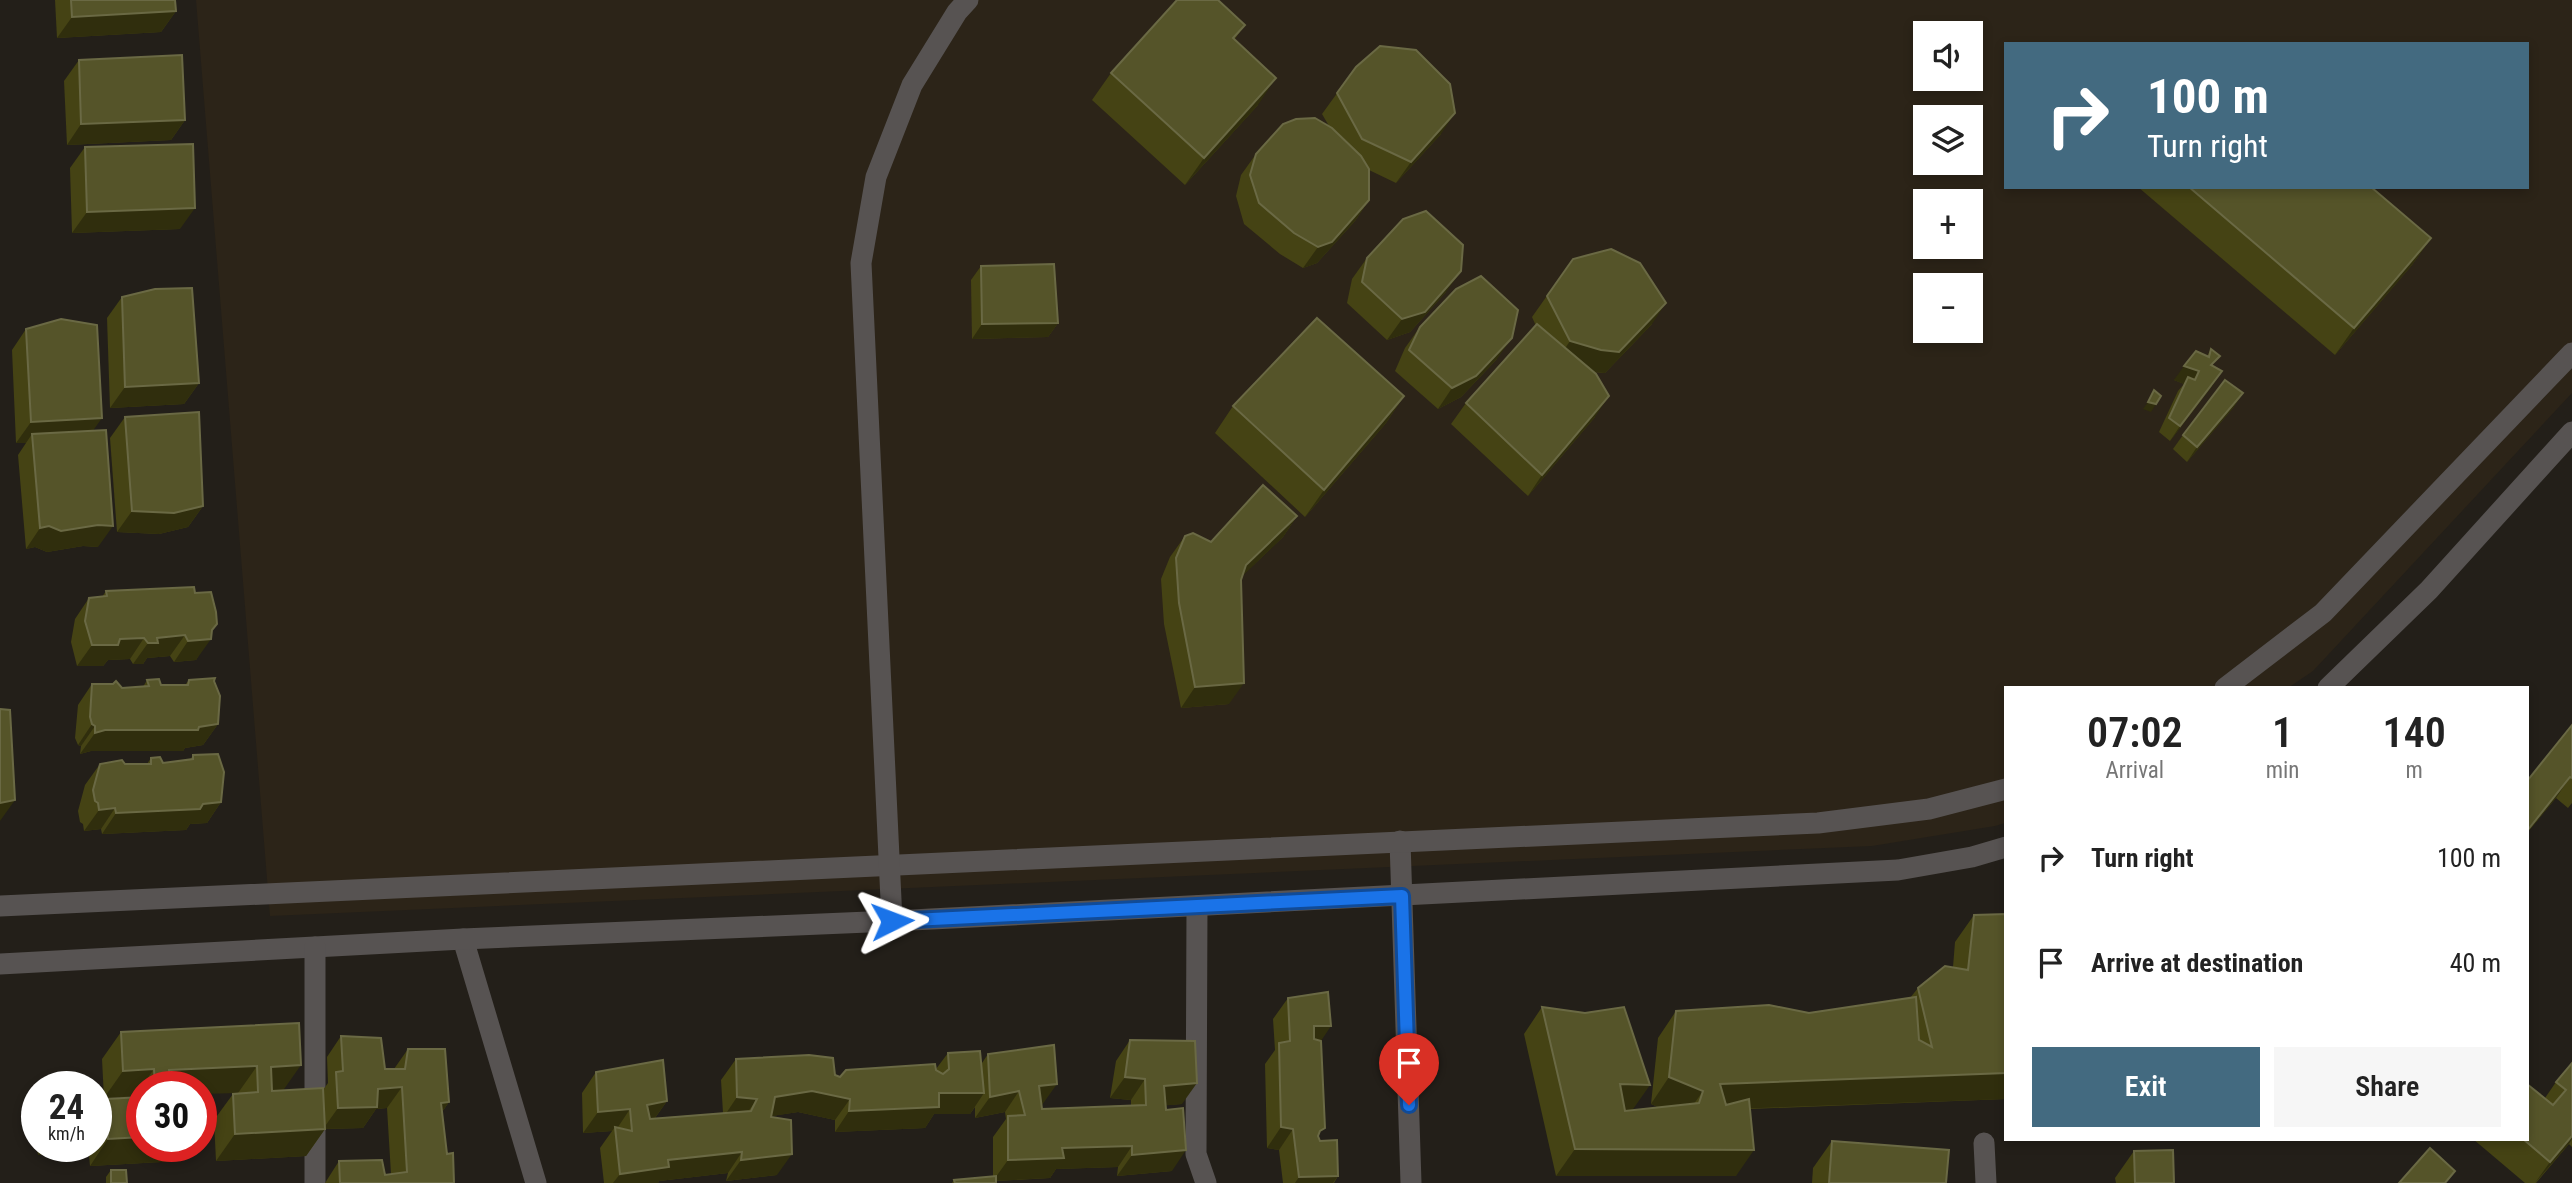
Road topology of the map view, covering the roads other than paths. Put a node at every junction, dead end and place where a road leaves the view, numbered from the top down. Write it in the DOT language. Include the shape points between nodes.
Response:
graph roads {
  1 [pos="968,0"];
  2 [pos="2568,365"];
  3 [pos="2572,432"];
  4 [pos="2228,686"];
  5 [pos="2331,686"];
  6 [pos="2004,790"];
  7 [pos="1400,841"];
  8 [pos="2004,848"];
  9 [pos="889,865"];
  10 [pos="1402,896"];
  11 [pos="0,906"];
  12 [pos="1197,906"];
  13 [pos="892,921"];
  14 [pos="463,939"];
  15 [pos="315,947"];
  16 [pos="0,964"];
  17 [pos="1984,1143"];
  18 [pos="315,1183"];
  19 [pos="536,1183"];
  20 [pos="1206,1183"];
  21 [pos="1411,1183"];
  22 [pos="1986,1183"];
  1 -- 9 [label="street" via="912,85 876,177 861,263"];
  2 -- 4 [label="street" via="2323,613"];
  3 -- 5 [label="street" via="2429,590"];
  6 -- 7 [label="street" via="1929,809 1818,823"];
  7 -- 9 [label="street"];
  7 -- 10 [label="street"];
  8 -- 10 [label="street" via="1898,870"];
  9 -- 11 [label="street"];
  9 -- 13 [label="street"];
  10 -- 12 [label="street"];
  10 -- 21 [label="street"];
  12 -- 13 [label="street"];
  12 -- 20 [label="street" via="1196,1154"];
  13 -- 14 [label="street"];
  14 -- 15 [label="street"];
  14 -- 19 [label="street"];
  15 -- 16 [label="street"];
  15 -- 18 [label="street"];
  17 -- 22 [label="street"];
}
